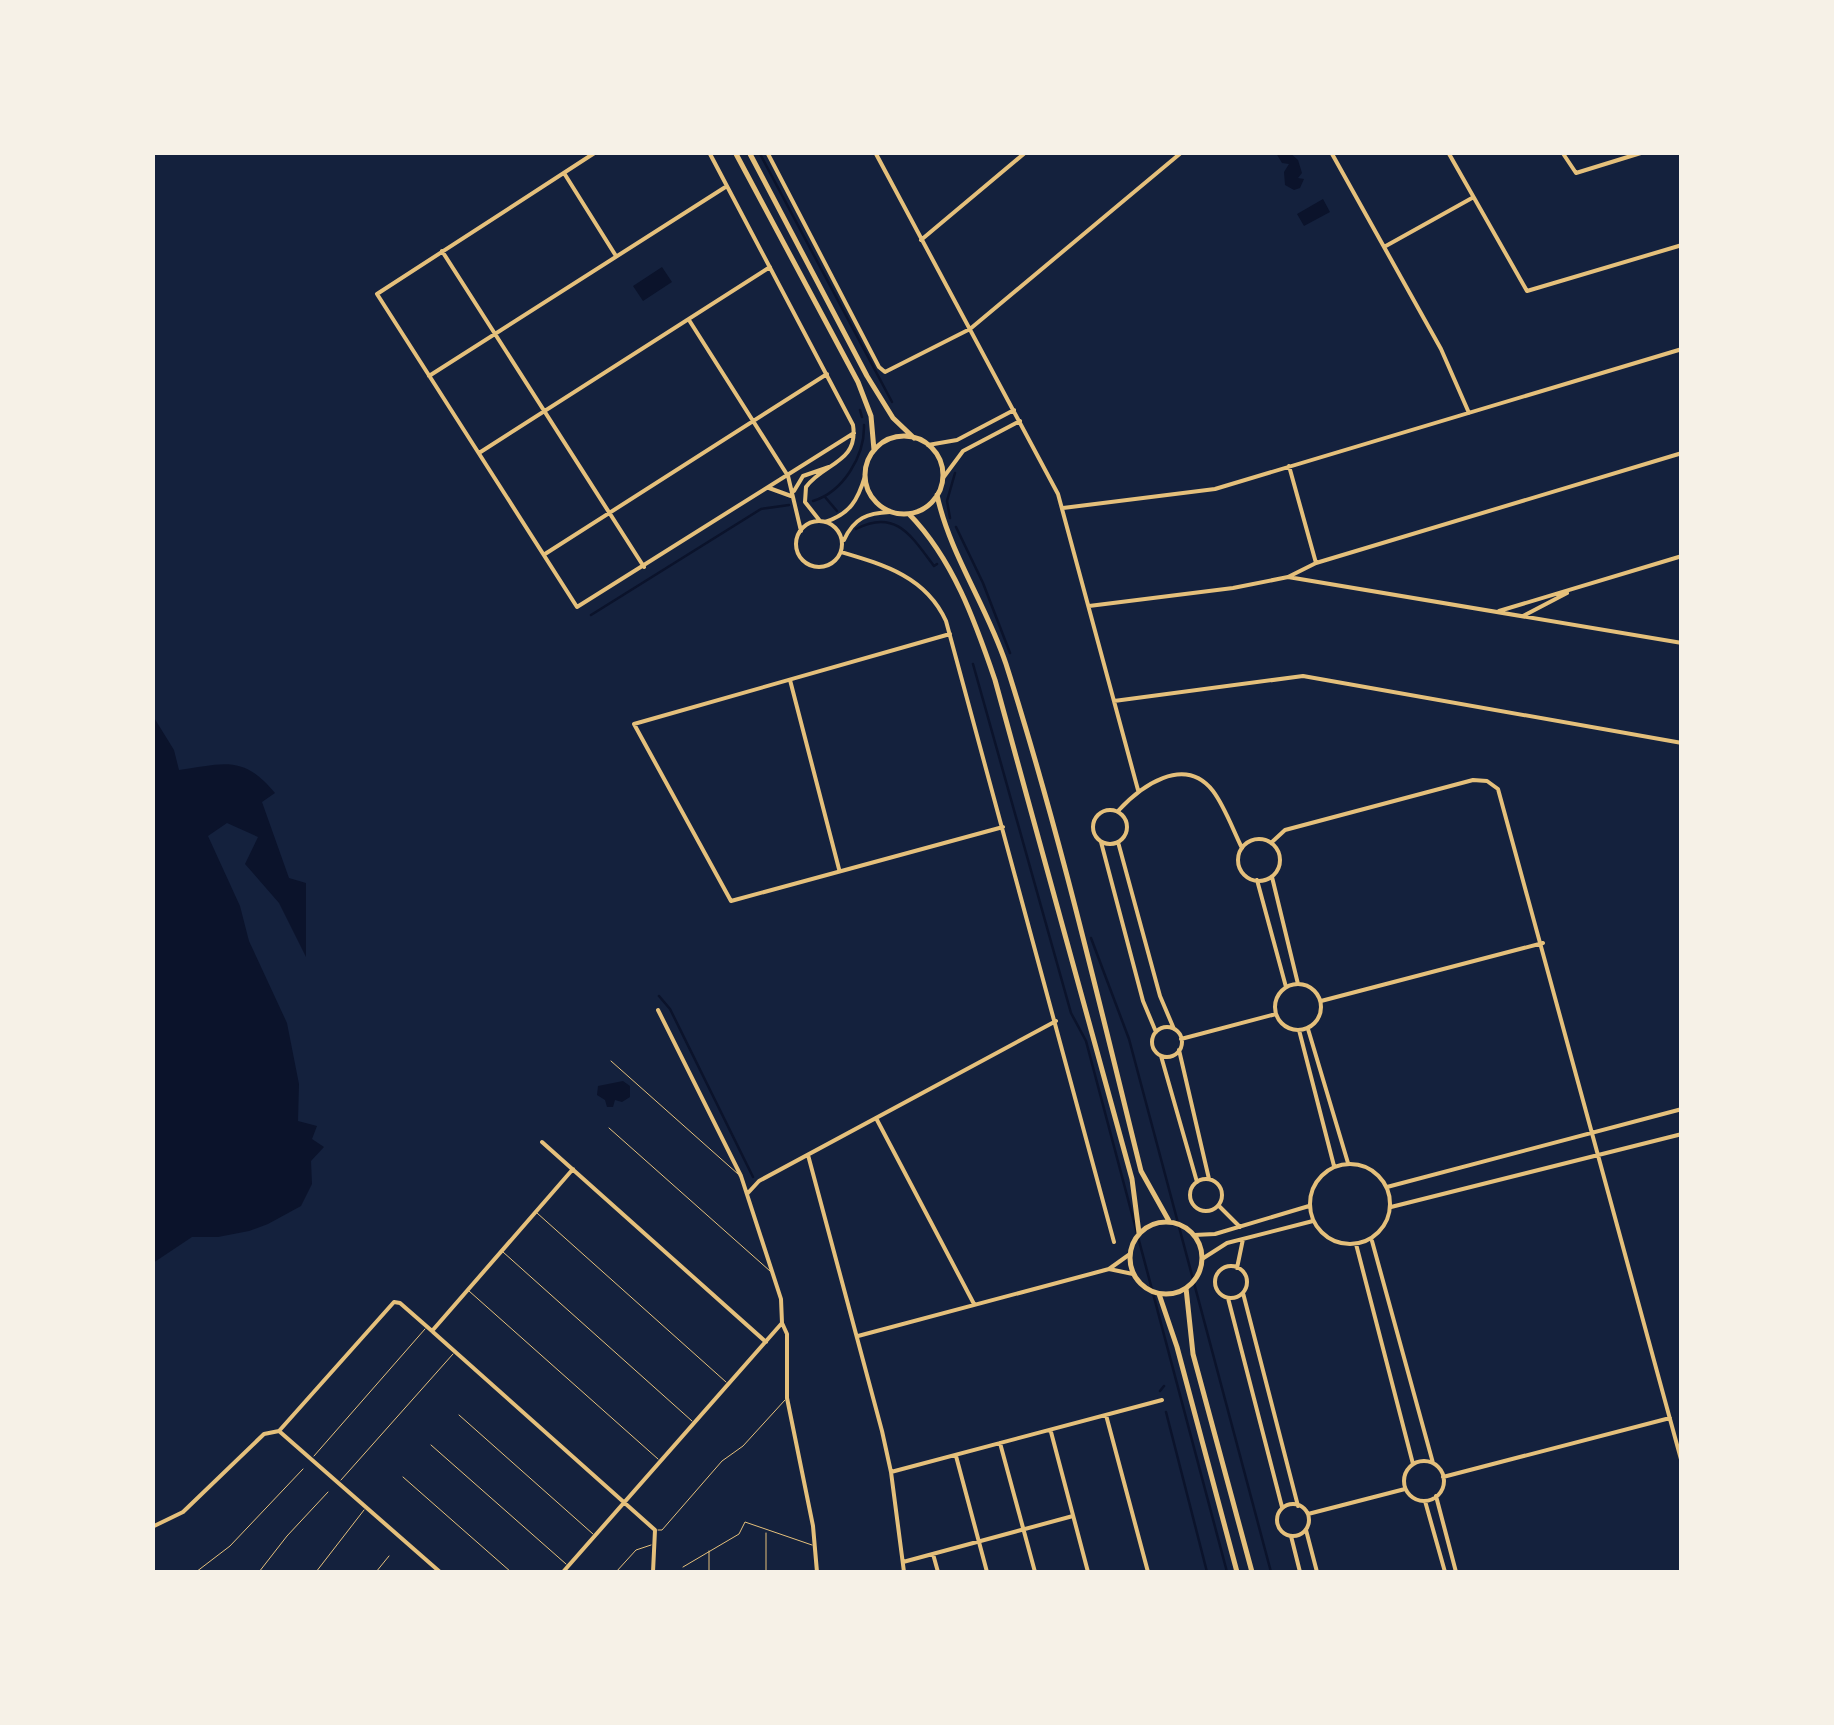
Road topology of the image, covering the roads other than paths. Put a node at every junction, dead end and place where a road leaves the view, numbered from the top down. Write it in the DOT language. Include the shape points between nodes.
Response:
graph roads {
  1 [pos="596,152"];
  2 [pos="709,152"];
  3 [pos="735,152"];
  4 [pos="748,152"];
  5 [pos="767,152"];
  6 [pos="1026,152"];
  7 [pos="1182,152"];
  8 [pos="1331,152"];
  9 [pos="1448,152"];
  10 [pos="1562,152"];
  11 [pos="1644,152"];
  12 [pos="876,153"];
  13 [pos="564,173"];
  14 [pos="727,186"];
  15 [pos="1473,198"];
  16 [pos="921,240"];
  17 [pos="1682,245"];
  18 [pos="1384,247"];
  19 [pos="442,251"];
  20 [pos="616,256"];
  21 [pos="770,267"];
  22 [pos="689,320"];
  23 [pos="970,328"];
  24 [pos="495,334"];
  25 [pos="1682,350"];
  26 [pos="828,374"];
  27 [pos="429,376"];
  28 [pos="1014,410"];
  29 [pos="544,411"];
  30 [pos="1469,413"];
  31 [pos="753,421"];
  32 [pos="1020,421"];
  33 [pos="854,433"];
  34 [pos="914,438"];
  35 [pos="928,445"];
  36 [pos="874,450"];
  37 [pos="479,453"];
  38 [pos="1682,453"];
  39 [pos="834,466"];
  40 [pos="1290,466"];
  41 [pos="788,476"];
  42 [pos="865,476"];
  43 [pos="942,478"];
  44 [pos="768,488"];
  45 [pos="937,495"];
  46 [pos="793,498"];
  47 [pos="1062,508"];
  48 [pos="609,512"];
  49 [pos="890,512"];
  50 [pos="909,514"];
  51 [pos="822,522"];
  52 [pos="801,531"];
  53 [pos="842,544"];
  54 [pos="841,552"];
  55 [pos="544,554"];
  56 [pos="1682,556"];
  57 [pos="1316,563"];
  58 [pos="644,566"];
  59 [pos="1288,577"];
  60 [pos="1578,588"];
  61 [pos="1535,600"];
  62 [pos="1090,606"];
  63 [pos="1497,612"];
  64 [pos="1523,616"];
  65 [pos="950,634"];
  66 [pos="1682,643"];
  67 [pos="790,680"];
  68 [pos="1114,701"];
  69 [pos="1682,743"];
  70 [pos="1138,790"];
  71 [pos="1118,811"];
  72 [pos="1003,827"];
  73 [pos="1101,842"];
  74 [pos="1118,842"];
  75 [pos="1272,842"];
  76 [pos="1242,848"];
  77 [pos="840,871"];
  78 [pos="1272,876"];
  79 [pos="1257,880"];
  80 [pos="1542,943"];
  81 [pos="1298,984"];
  82 [pos="1286,987"];
  83 [pos="1321,1002"];
  84 [pos="658,1010"];
  85 [pos="1276,1014"];
  86 [pos="1056,1022"];
  87 [pos="1308,1028"];
  88 [pos="1174,1029"];
  89 [pos="1298,1030"];
  90 [pos="1156,1032"];
  91 [pos="1181,1039"];
  92 [pos="1178,1050"];
  93 [pos="1161,1056"];
  94 [pos="611,1061"];
  95 [pos="1682,1109"];
  96 [pos="876,1118"];
  97 [pos="609,1128"];
  98 [pos="1591,1134"];
  99 [pos="1682,1134"];
  100 [pos="542,1142"];
  101 [pos="808,1154"];
  102 [pos="1596,1157"];
  103 [pos="1348,1163"];
  104 [pos="1334,1167"];
  105 [pos="573,1169"];
  106 [pos="740,1176"];
  107 [pos="1209,1179"];
  108 [pos="1196,1182"];
  109 [pos="1387,1187"];
  110 [pos="747,1194"];
  111 [pos="1218,1205"];
  112 [pos="1309,1206"];
  113 [pos="1391,1207"];
  114 [pos="536,1212"];
  115 [pos="1168,1221"];
  116 [pos="1313,1222"];
  117 [pos="1240,1227"];
  118 [pos="1140,1233"];
  119 [pos="1194,1235"];
  120 [pos="1372,1238"];
  121 [pos="1242,1239"];
  122 [pos="1114,1242"];
  123 [pos="1356,1244"];
  124 [pos="502,1251"];
  125 [pos="1130,1254"];
  126 [pos="1202,1258"];
  127 [pos="1237,1268"];
  128 [pos="1109,1269"];
  129 [pos="772,1273"];
  130 [pos="1133,1274"];
  131 [pos="1186,1288"];
  132 [pos="468,1290"];
  133 [pos="1243,1293"];
  134 [pos="1160,1294"];
  135 [pos="1228,1298"];
  136 [pos="975,1304"];
  137 [pos="782,1323"];
  138 [pos="430,1329"];
  139 [pos="858,1336"];
  140 [pos="766,1342"];
  141 [pos="455,1352"];
  142 [pos="729,1384"];
  143 [pos="787,1398"];
  144 [pos="1162,1400"];
  145 [pos="458,1415"];
  146 [pos="1106,1415"];
  147 [pos="1670,1418"];
  148 [pos="694,1423"];
  149 [pos="1050,1430"];
  150 [pos="279,1432"];
  151 [pos="1000,1443"];
  152 [pos="431,1445"];
  153 [pos="956,1455"];
  154 [pos="312,1458"];
  155 [pos="660,1462"];
  156 [pos="1433,1463"];
  157 [pos="1682,1463"];
  158 [pos="1413,1464"];
  159 [pos="302,1469"];
  160 [pos="891,1472"];
  161 [pos="403,1477"];
  162 [pos="1443,1477"];
  163 [pos="338,1483"];
  164 [pos="1406,1488"];
  165 [pos="328,1492"];
  166 [pos="1436,1496"];
  167 [pos="1425,1501"];
  168 [pos="624,1503"];
  169 [pos="1298,1506"];
  170 [pos="1282,1507"];
  171 [pos="366,1508"];
  172 [pos="1308,1514"];
  173 [pos="1073,1516"];
  174 [pos="152,1527"];
  175 [pos="655,1530"];
  176 [pos="766,1530"];
  177 [pos="1023,1530"];
  178 [pos="1306,1530"];
  179 [pos="595,1536"];
  180 [pos="1290,1536"];
  181 [pos="979,1542"];
  182 [pos="654,1544"];
  183 [pos="815,1546"];
  184 [pos="709,1551"];
  185 [pos="933,1554"];
  186 [pos="389,1556"];
  187 [pos="903,1562"];
  188 [pos="568,1566"];
  189 [pos="683,1567"];
  190 [pos="196,1572"];
  191 [pos="259,1572"];
  192 [pos="316,1572"];
  193 [pos="376,1572"];
  194 [pos="438,1572"];
  195 [pos="511,1572"];
  196 [pos="562,1572"];
  197 [pos="616,1572"];
  198 [pos="653,1572"];
  199 [pos="709,1572"];
  200 [pos="766,1572"];
  201 [pos="816,1572"];
  202 [pos="904,1572"];
  203 [pos="938,1572"];
  204 [pos="987,1572"];
  205 [pos="1035,1572"];
  206 [pos="1088,1572"];
  207 [pos="1148,1572"];
  208 [pos="1237,1572"];
  209 [pos="1252,1572"];
  210 [pos="1300,1572"];
  211 [pos="1317,1572"];
  212 [pos="1445,1572"];
  213 [pos="1456,1572"];
  1 -- 13 [label="street"];
  2 -- 14 [label="street"];
  3 -- 36 [label="main road" via="858,382"];
  4 -- 34 [label="main road" via="866,376"];
  5 -- 23 [label="street" via="885,372"];
  6 -- 16 [label="street"];
  7 -- 23 [label="street"];
  8 -- 18 [label="street"];
  9 -- 15 [label="street"];
  10 -- 11 [label="street" via="1574,173"];
  12 -- 16 [label="street"];
  13 -- 19 [label="street"];
  13 -- 20 [label="street"];
  14 -- 20 [label="street"];
  14 -- 21 [label="street"];
  15 -- 17 [label="street" via="1527,291"];
  15 -- 18 [label="street"];
  16 -- 23 [label="street"];
  18 -- 30 [label="street"];
  19 -- 24 [label="street"];
  19 -- 27 [label="street" via="377,293"];
  20 -- 24 [label="street"];
  21 -- 22 [label="street"];
  21 -- 26 [label="street"];
  22 -- 29 [label="street"];
  22 -- 31 [label="street"];
  23 -- 28 [label="street"];
  24 -- 27 [label="street"];
  24 -- 29 [label="street"];
  25 -- 30 [label="street"];
  26 -- 31 [label="street"];
  26 -- 33 [label="street"];
  27 -- 37 [label="street"];
  28 -- 32 [label="street"];
  28 -- 35 [label="street" via="957,440"];
  29 -- 37 [label="street"];
  29 -- 48 [label="street"];
  30 -- 40 [label="street"];
  31 -- 41 [label="street"];
  31 -- 48 [label="street"];
  32 -- 43 [label="street" via="963,451"];
  32 -- 47 [label="street"];
  33 -- 39 [label="street" via="848,454"];
  33 -- 41 [label="street"];
  34 -- 35 [label="main road"];
  34 -- 36 [label="main road" via="889,439"];
  35 -- 43 [label="main road" via="940,460"];
  36 -- 42 [label="main road"];
  37 -- 55 [label="street"];
  38 -- 57 [label="street"];
  39 -- 46 [label="street" via="802,476"];
  39 -- 51 [label="street" via="804,491"];
  40 -- 47 [label="street" via="1215,489"];
  40 -- 57 [label="street"];
  41 -- 44 [label="street"];
  41 -- 46 [label="street"];
  42 -- 49 [label="main road" via="872,498"];
  42 -- 51 [label="street" via="850,509"];
  43 -- 45 [label="main road"];
  44 -- 46 [label="street"];
  44 -- 58 [label="street"];
  45 -- 50 [label="main road"];
  45 -- 115 [label="main road" via="1004,659 1142,1171"];
  46 -- 52 [label="street"];
  47 -- 62 [label="street"];
  48 -- 55 [label="street"];
  48 -- 58 [label="street"];
  49 -- 50 [label="main road"];
  49 -- 53 [label="street" via="857,520"];
  50 -- 118 [label="main road" via="944,557 995,680 1132,1179"];
  51 -- 52 [label="street"];
  51 -- 53 [label="street" via="837,530"];
  52 -- 54 [label="street" via="798,550 809,564 828,565"];
  53 -- 54 [label="street"];
  54 -- 65 [label="street" via="915,581 936,601"];
  55 -- 58 [label="street" via="577,607"];
  56 -- 60 [label="street"];
  57 -- 59 [label="street"];
  59 -- 62 [label="street"];
  59 -- 63 [label="street"];
  60 -- 61 [label="street"];
  60 -- 64 [label="street"];
  61 -- 63 [label="street"];
  61 -- 64 [label="street"];
  62 -- 68 [label="street"];
  63 -- 64 [label="street"];
  64 -- 66 [label="street"];
  65 -- 67 [label="street"];
  65 -- 72 [label="street"];
  67 -- 77 [label="street"];
  67 -- 77 [label="street" via="634,724 730,901"];
  68 -- 69 [label="street" via="1304,676"];
  68 -- 70 [label="street"];
  70 -- 71 [label="street"];
  70 -- 76 [label="street" via="1175,776 1206,785"];
  71 -- 73 [label="street" via="1107,809 1092,823"];
  71 -- 74 [label="street" via="1127,826"];
  72 -- 77 [label="street"];
  72 -- 86 [label="street"];
  73 -- 74 [label="street"];
  73 -- 90 [label="street"];
  74 -- 88 [label="street"];
  75 -- 76 [label="street" via="1260,838"];
  75 -- 78 [label="street" via="1280,864"];
  75 -- 80 [label="street" via="1284,830 1488,781 1502,798"];
  76 -- 79 [label="street" via="1242,873"];
  78 -- 79 [label="street"];
  78 -- 81 [label="street"];
  79 -- 82 [label="street"];
  80 -- 83 [label="street"];
  80 -- 98 [label="street"];
  81 -- 82 [label="street"];
  81 -- 83 [label="street" via="1310,987"];
  82 -- 85 [label="street"];
  83 -- 87 [label="street"];
  84 -- 106 [label="street"];
  85 -- 89 [label="street"];
  85 -- 91 [label="street"];
  86 -- 96 [label="street"];
  86 -- 122 [label="street"];
  87 -- 89 [label="street"];
  87 -- 103 [label="street"];
  88 -- 90 [label="street"];
  88 -- 91 [label="street"];
  89 -- 104 [label="street"];
  90 -- 93 [label="street" via="1153,1048"];
  91 -- 92 [label="street"];
  92 -- 93 [label="street"];
  92 -- 107 [label="street"];
  93 -- 108 [label="street"];
  94 -- 106 [label="lane"];
  95 -- 98 [label="street"];
  96 -- 101 [label="street"];
  96 -- 136 [label="street"];
  97 -- 129 [label="lane"];
  98 -- 102 [label="street"];
  98 -- 109 [label="street"];
  99 -- 102 [label="street"];
  100 -- 105 [label="street"];
  101 -- 110 [label="street"];
  101 -- 139 [label="street"];
  102 -- 113 [label="street"];
  102 -- 147 [label="street"];
  103 -- 104 [label="street"];
  103 -- 109 [label="street" via="1374,1171"];
  104 -- 112 [label="street" via="1312,1188"];
  105 -- 114 [label="street"];
  105 -- 140 [label="street"];
  106 -- 110 [label="street"];
  107 -- 108 [label="street"];
  107 -- 111 [label="street" via="1220,1187"];
  108 -- 111 [label="street" via="1193,1205 1207,1211"];
  109 -- 113 [label="street"];
  110 -- 129 [label="street"];
  111 -- 117 [label="street"];
  112 -- 116 [label="street"];
  112 -- 117 [label="street"];
  113 -- 120 [label="street"];
  114 -- 124 [label="street"];
  114 -- 142 [label="lane"];
  115 -- 118 [label="main road"];
  115 -- 119 [label="main road"];
  116 -- 121 [label="street"];
  116 -- 123 [label="street" via="1338,1243"];
  117 -- 119 [label="street"];
  118 -- 125 [label="main road"];
  119 -- 126 [label="main road"];
  120 -- 123 [label="street"];
  120 -- 156 [label="street"];
  121 -- 126 [label="street"];
  121 -- 127 [label="street"];
  123 -- 158 [label="street"];
  124 -- 132 [label="street"];
  124 -- 148 [label="lane"];
  125 -- 128 [label="street"];
  125 -- 130 [label="main road"];
  126 -- 131 [label="main road"];
  127 -- 133 [label="street" via="1246,1279"];
  127 -- 135 [label="street" via="1222,1269 1215,1278 1219,1294"];
  128 -- 130 [label="street"];
  128 -- 136 [label="street"];
  129 -- 137 [label="street"];
  130 -- 134 [label="main road"];
  131 -- 134 [label="main road"];
  131 -- 209 [label="main road" via="1193,1354"];
  132 -- 138 [label="street"];
  132 -- 155 [label="lane"];
  133 -- 135 [label="street"];
  133 -- 169 [label="street"];
  134 -- 208 [label="main road"];
  135 -- 170 [label="street"];
  136 -- 139 [label="street"];
  137 -- 140 [label="street"];
  137 -- 143 [label="street"];
  138 -- 141 [label="street"];
  138 -- 150 [label="street" via="393,1303"];
  138 -- 154 [label="lane"];
  139 -- 160 [label="street"];
  140 -- 142 [label="street"];
  141 -- 163 [label="lane"];
  141 -- 168 [label="street"];
  142 -- 148 [label="street"];
  143 -- 175 [label="lane"];
  143 -- 183 [label="street"];
  144 -- 146 [label="street"];
  145 -- 179 [label="lane"];
  146 -- 149 [label="street"];
  146 -- 207 [label="street"];
  147 -- 157 [label="street"];
  147 -- 162 [label="street"];
  148 -- 155 [label="street"];
  149 -- 151 [label="street"];
  149 -- 173 [label="street"];
  150 -- 154 [label="street"];
  150 -- 174 [label="street" via="264,1434 182,1512"];
  151 -- 153 [label="street"];
  151 -- 177 [label="street"];
  152 -- 188 [label="lane"];
  153 -- 160 [label="street"];
  153 -- 181 [label="street"];
  154 -- 163 [label="street"];
  155 -- 168 [label="street"];
  156 -- 158 [label="street"];
  156 -- 162 [label="street"];
  158 -- 164 [label="street"];
  159 -- 190 [label="lane" via="230,1546"];
  160 -- 187 [label="street"];
  161 -- 195 [label="lane"];
  162 -- 166 [label="street"];
  163 -- 171 [label="street"];
  164 -- 167 [label="street"];
  164 -- 172 [label="street"];
  165 -- 191 [label="lane"];
  166 -- 167 [label="street"];
  166 -- 213 [label="street"];
  167 -- 212 [label="street"];
  168 -- 175 [label="street"];
  168 -- 179 [label="street"];
  169 -- 170 [label="street"];
  169 -- 172 [label="street"];
  170 -- 180 [label="street" via="1278,1526"];
  171 -- 192 [label="lane"];
  171 -- 194 [label="street"];
  172 -- 178 [label="street"];
  173 -- 177 [label="street"];
  173 -- 206 [label="street"];
  175 -- 182 [label="street"];
  176 -- 183 [label="lane"];
  176 -- 184 [label="lane" via="745,1522 739,1534"];
  176 -- 200 [label="lane"];
  177 -- 181 [label="street"];
  177 -- 205 [label="street"];
  178 -- 180 [label="street"];
  178 -- 211 [label="street"];
  179 -- 188 [label="street"];
  180 -- 210 [label="street"];
  181 -- 185 [label="street"];
  181 -- 204 [label="street"];
  182 -- 197 [label="lane" via="639,1548"];
  182 -- 198 [label="street"];
  183 -- 201 [label="street"];
  184 -- 189 [label="lane"];
  184 -- 199 [label="lane"];
  185 -- 187 [label="street"];
  185 -- 203 [label="street"];
  186 -- 193 [label="lane"];
  187 -- 202 [label="street"];
  188 -- 196 [label="street"];
}
